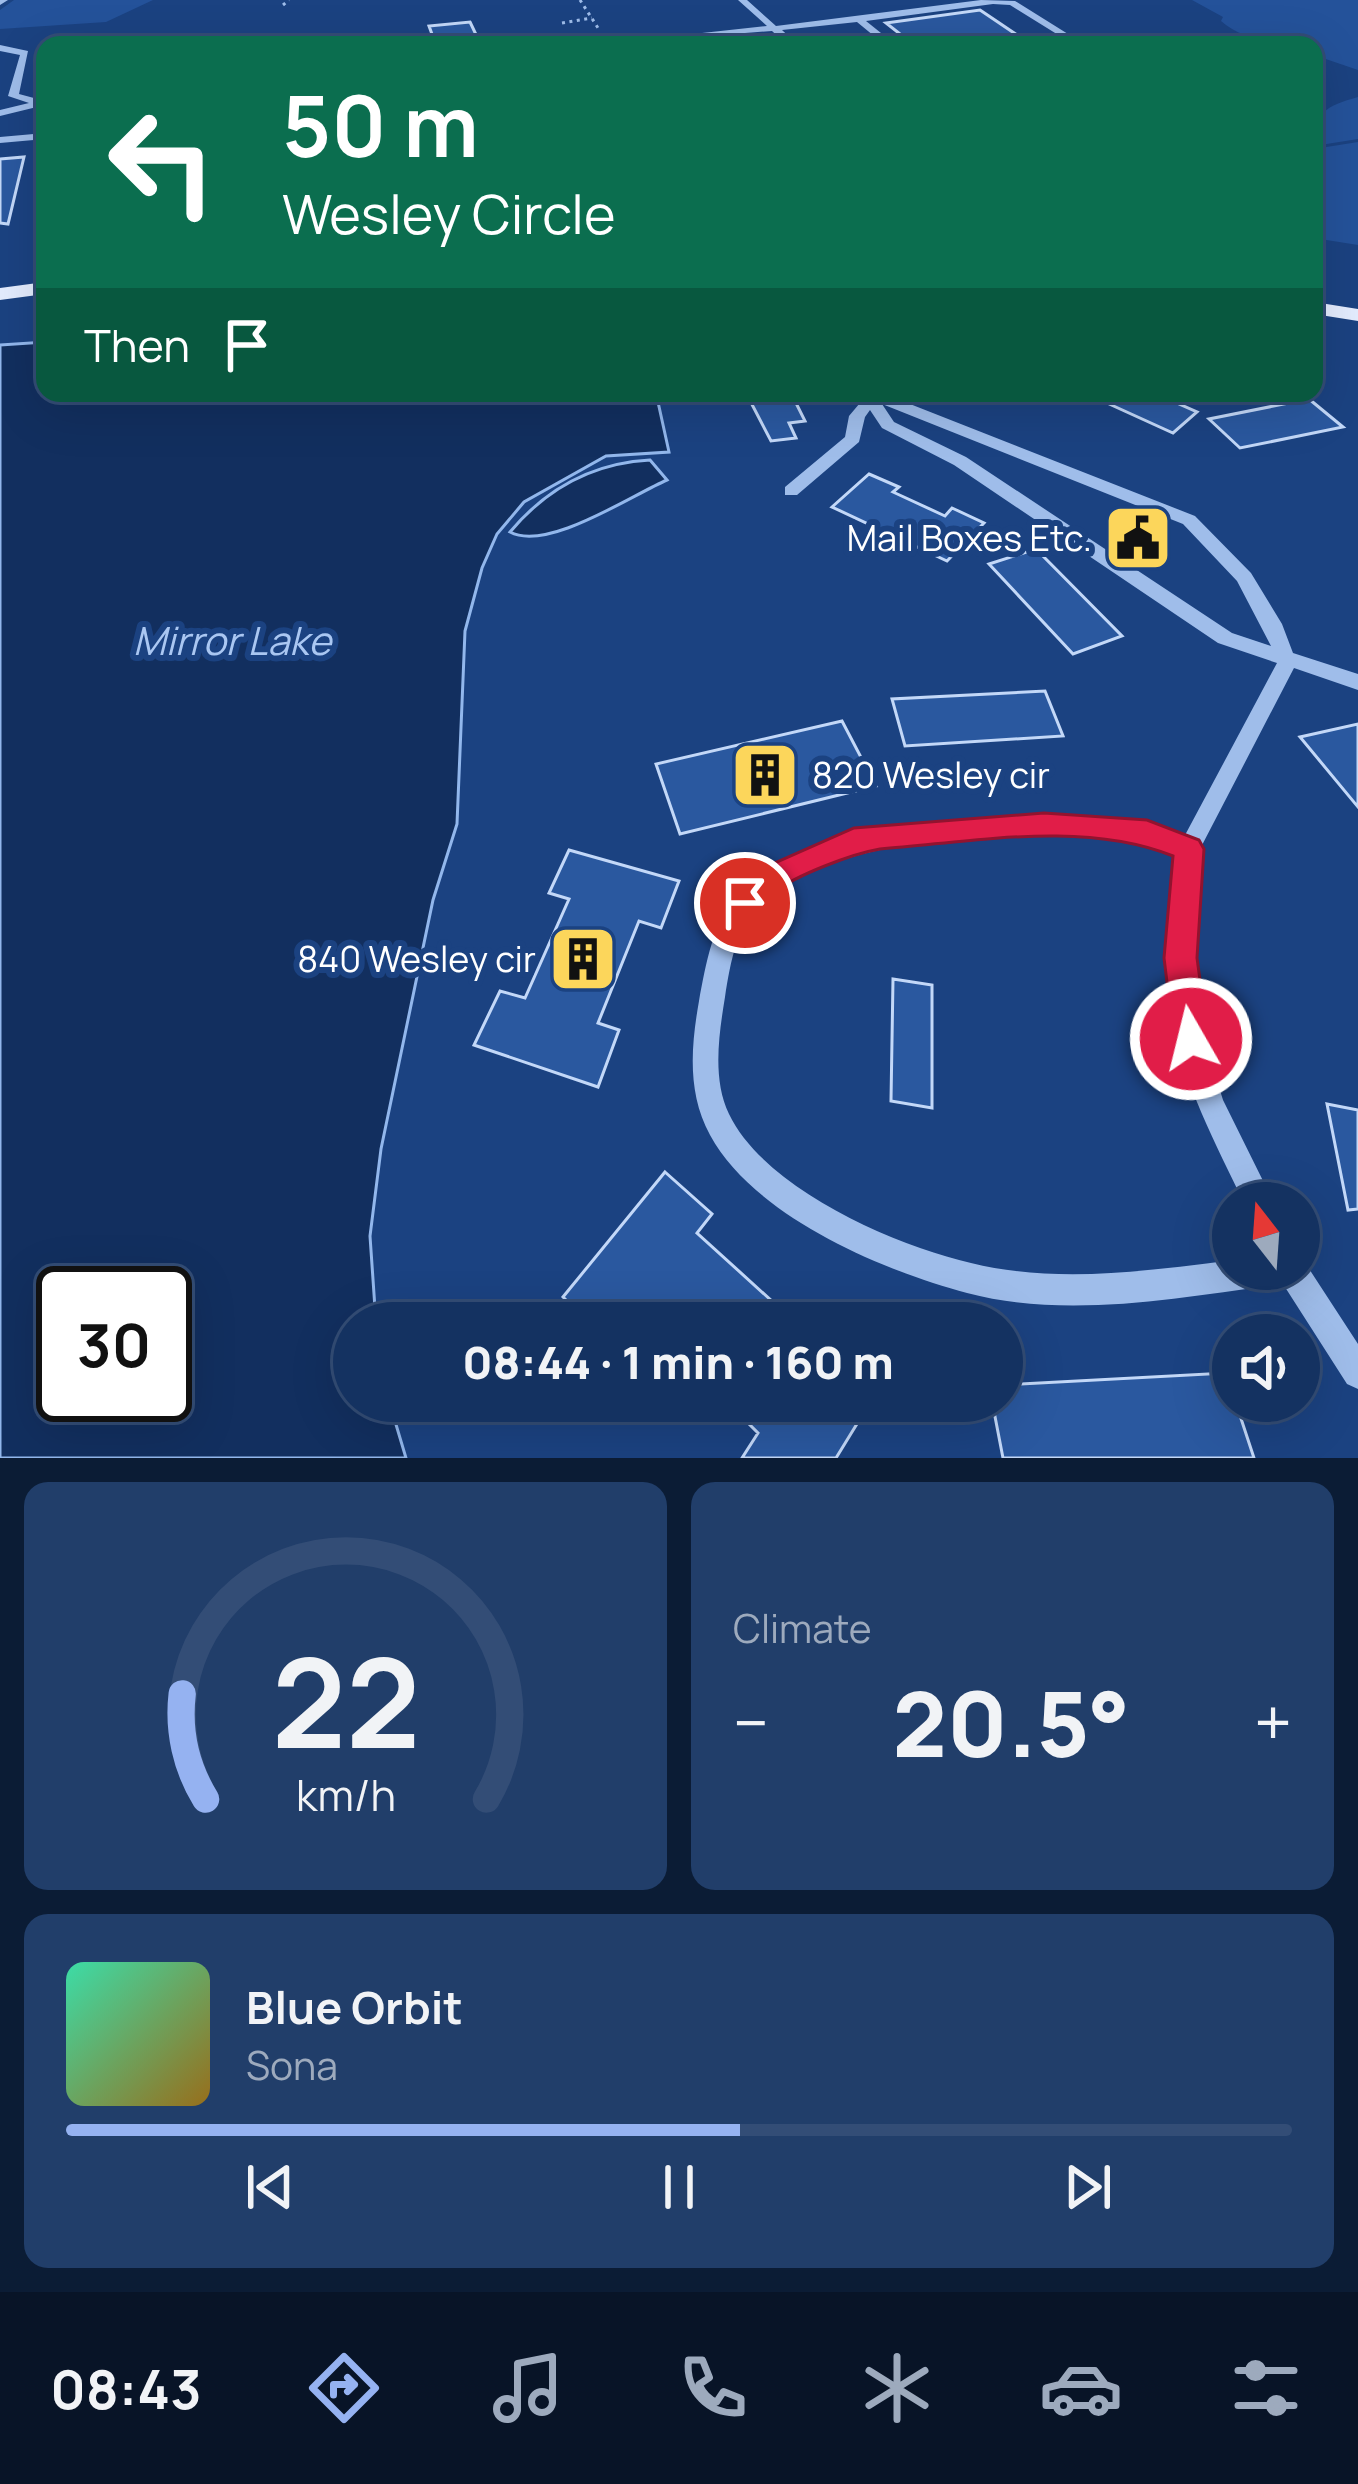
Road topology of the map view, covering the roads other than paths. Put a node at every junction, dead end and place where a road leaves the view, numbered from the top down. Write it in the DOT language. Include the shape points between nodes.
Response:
graph roads {
  1 [pos="742,0"];
  2 [pos="858,19"];
  3 [pos="769,28"];
  4 [pos="871,29"];
  5 [pos="814,35"];
  6 [pos="664,36"];
  7 [pos="780,36"];
  8 [pos="879,36"];
  9 [pos="1066,36"];
  10 [pos="0,48"];
  11 [pos="14,96"];
  12 [pos="36,101"];
  13 [pos="0,102"];
  14 [pos="36,105"];
  15 [pos="0,113"];
  16 [pos="36,137"];
  17 [pos="0,140"];
  18 [pos="36,271"];
  19 [pos="0,275"];
  20 [pos="36,289"];
  21 [pos="1323,291"];
  22 [pos="0,294"];
  23 [pos="1358,296"];
  24 [pos="1323,309"];
  25 [pos="1358,314"];
  26 [pos="867,402"];
  27 [pos="876,402"];
  28 [pos="890,402"];
  29 [pos="791,491"];
  30 [pos="1287,662"];
  31 [pos="1358,682"];
  32 [pos="1189,849"];
  33 [pos="1249,1182"];
  34 [pos="1212,1277"];
  35 [pos="1301,1290"];
  36 [pos="1358,1373"];
  1 -- 3 [label="street"];
  2 -- 3 [label="street"];
  2 -- 4 [label="street"];
  2 -- 9 [label="street" via="998,1"];
  3 -- 6 [label="street"];
  3 -- 7 [label="street"];
  4 -- 5 [label="street"];
  4 -- 8 [label="street"];
  10 -- 11 [label="street" via="25,53"];
  11 -- 12 [label="street"];
  11 -- 13 [label="street"];
  14 -- 15 [label="street"];
  16 -- 17 [label="street"];
  18 -- 19 [label="main road"];
  20 -- 22 [label="main road"];
  21 -- 23 [label="main road"];
  24 -- 25 [label="main road"];
  26 -- 29 [label="street" via="853,439"];
  27 -- 30 [label="street" via="888,425 960,461 1225,638"];
  28 -- 30 [label="street" via="1189,520 1244,577"];
  30 -- 31 [label="street"];
  30 -- 32 [label="street"];
  32 -- 33 [label="street" via="1184,1011 1211,1104"];
  32 -- 34 [label="street" via="1147,832 1044,825 854,841 763,883 730,927 716,958 704,1059 721,1129 745,1163 845,1228 921,1263 1001,1285 1100,1289"];
  35 -- 36 [label="street"];
}
